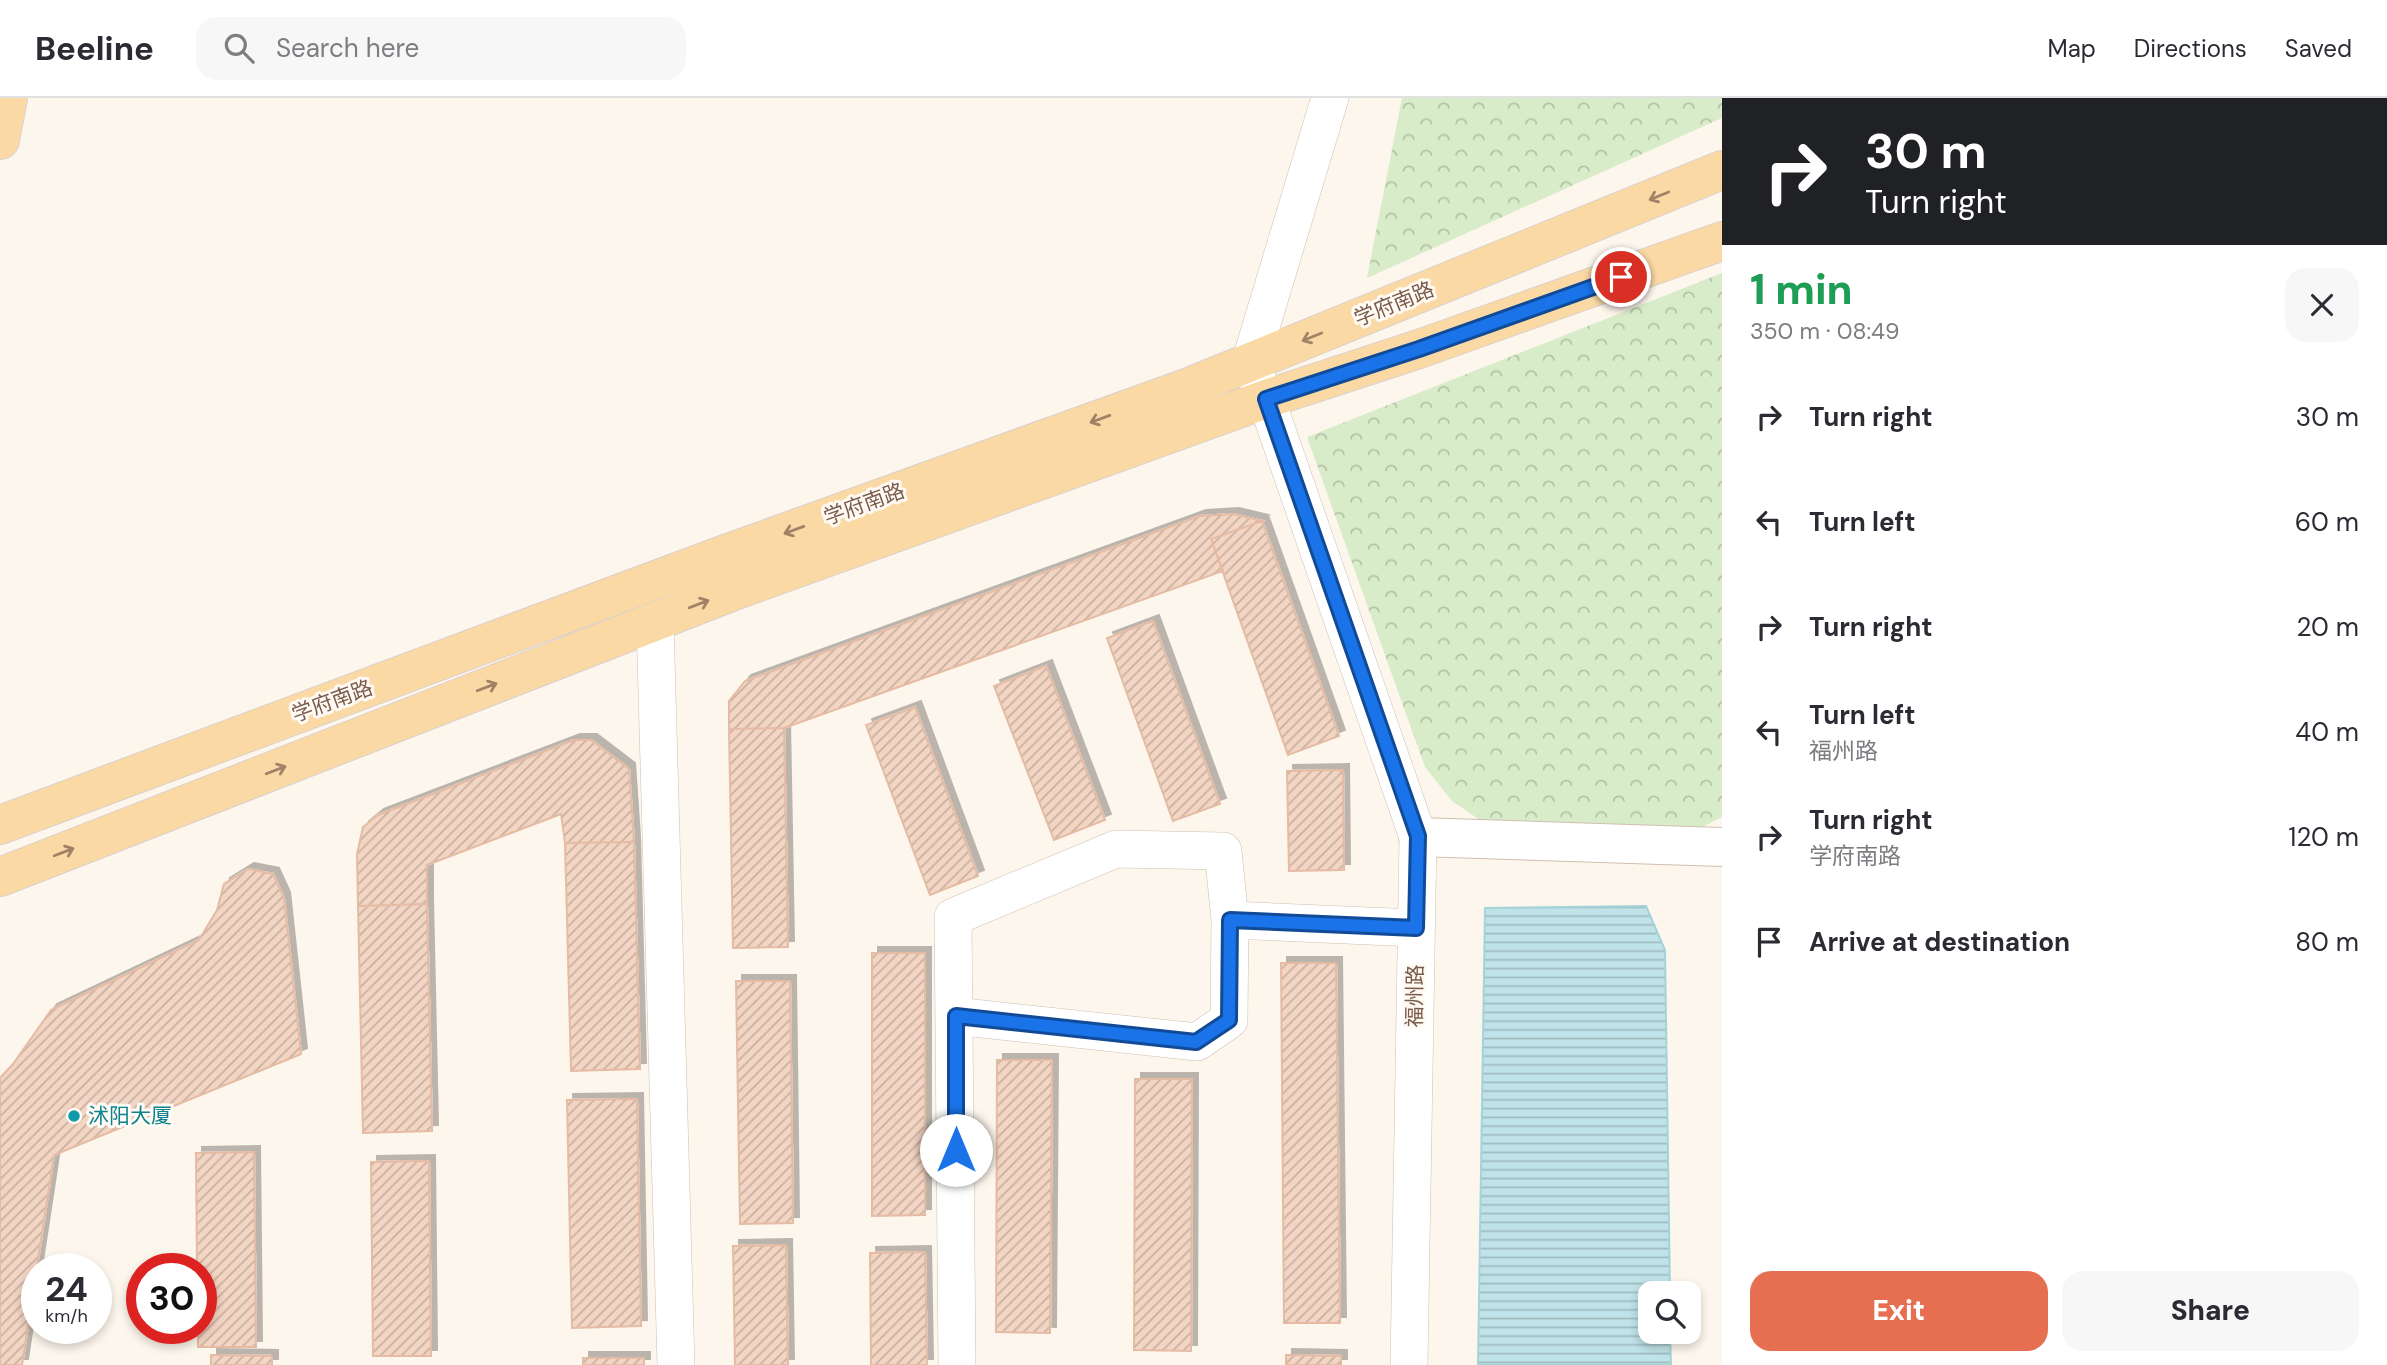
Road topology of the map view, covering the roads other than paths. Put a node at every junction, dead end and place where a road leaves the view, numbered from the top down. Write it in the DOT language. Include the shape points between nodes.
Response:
graph roads {
  1 [pos="8,98"];
  2 [pos="1330,98"];
  3 [pos="0,140"];
  4 [pos="1722,170"];
  5 [pos="1722,241"];
  6 [pos="1250,363"];
  7 [pos="1266,399"];
  8 [pos="655,622"];
  9 [pos="5,821"];
  10 [pos="1418,836"];
  11 [pos="1722,846"];
  12 [pos="0,877"];
  13 [pos="1230,920"];
  14 [pos="1416,928"];
  15 [pos="956,1016"];
  16 [pos="676,1365"];
  17 [pos="957,1365"];
  18 [pos="1409,1365"];
  1 -- 3 [label="main road"];
  2 -- 6 [label="street"];
  4 -- 6 [label="main road, 学府南路, one-way"];
  5 -- 7 [label="main road, 学府南路"];
  6 -- 7 [label="street, 福州路"];
  6 -- 9 [label="main road, 学府南路, one-way"];
  8 -- 7 [label="main road, 学府南路, one-way"];
  7 -- 10 [label="street, 福州路"];
  12 -- 8 [label="main road, 学府南路, one-way"];
  8 -- 16 [label="street"];
  10 -- 11 [label="street"];
  10 -- 14 [label="street, 福州路"];
  13 -- 14 [label="street"];
  13 -- 15 [label="street" via="1229,1020 1196,1042"];
  13 -- 15 [label="street" via="1223,850 1116,849 953,917"];
  14 -- 18 [label="street, 福州路"];
  15 -- 17 [label="street"];
}
